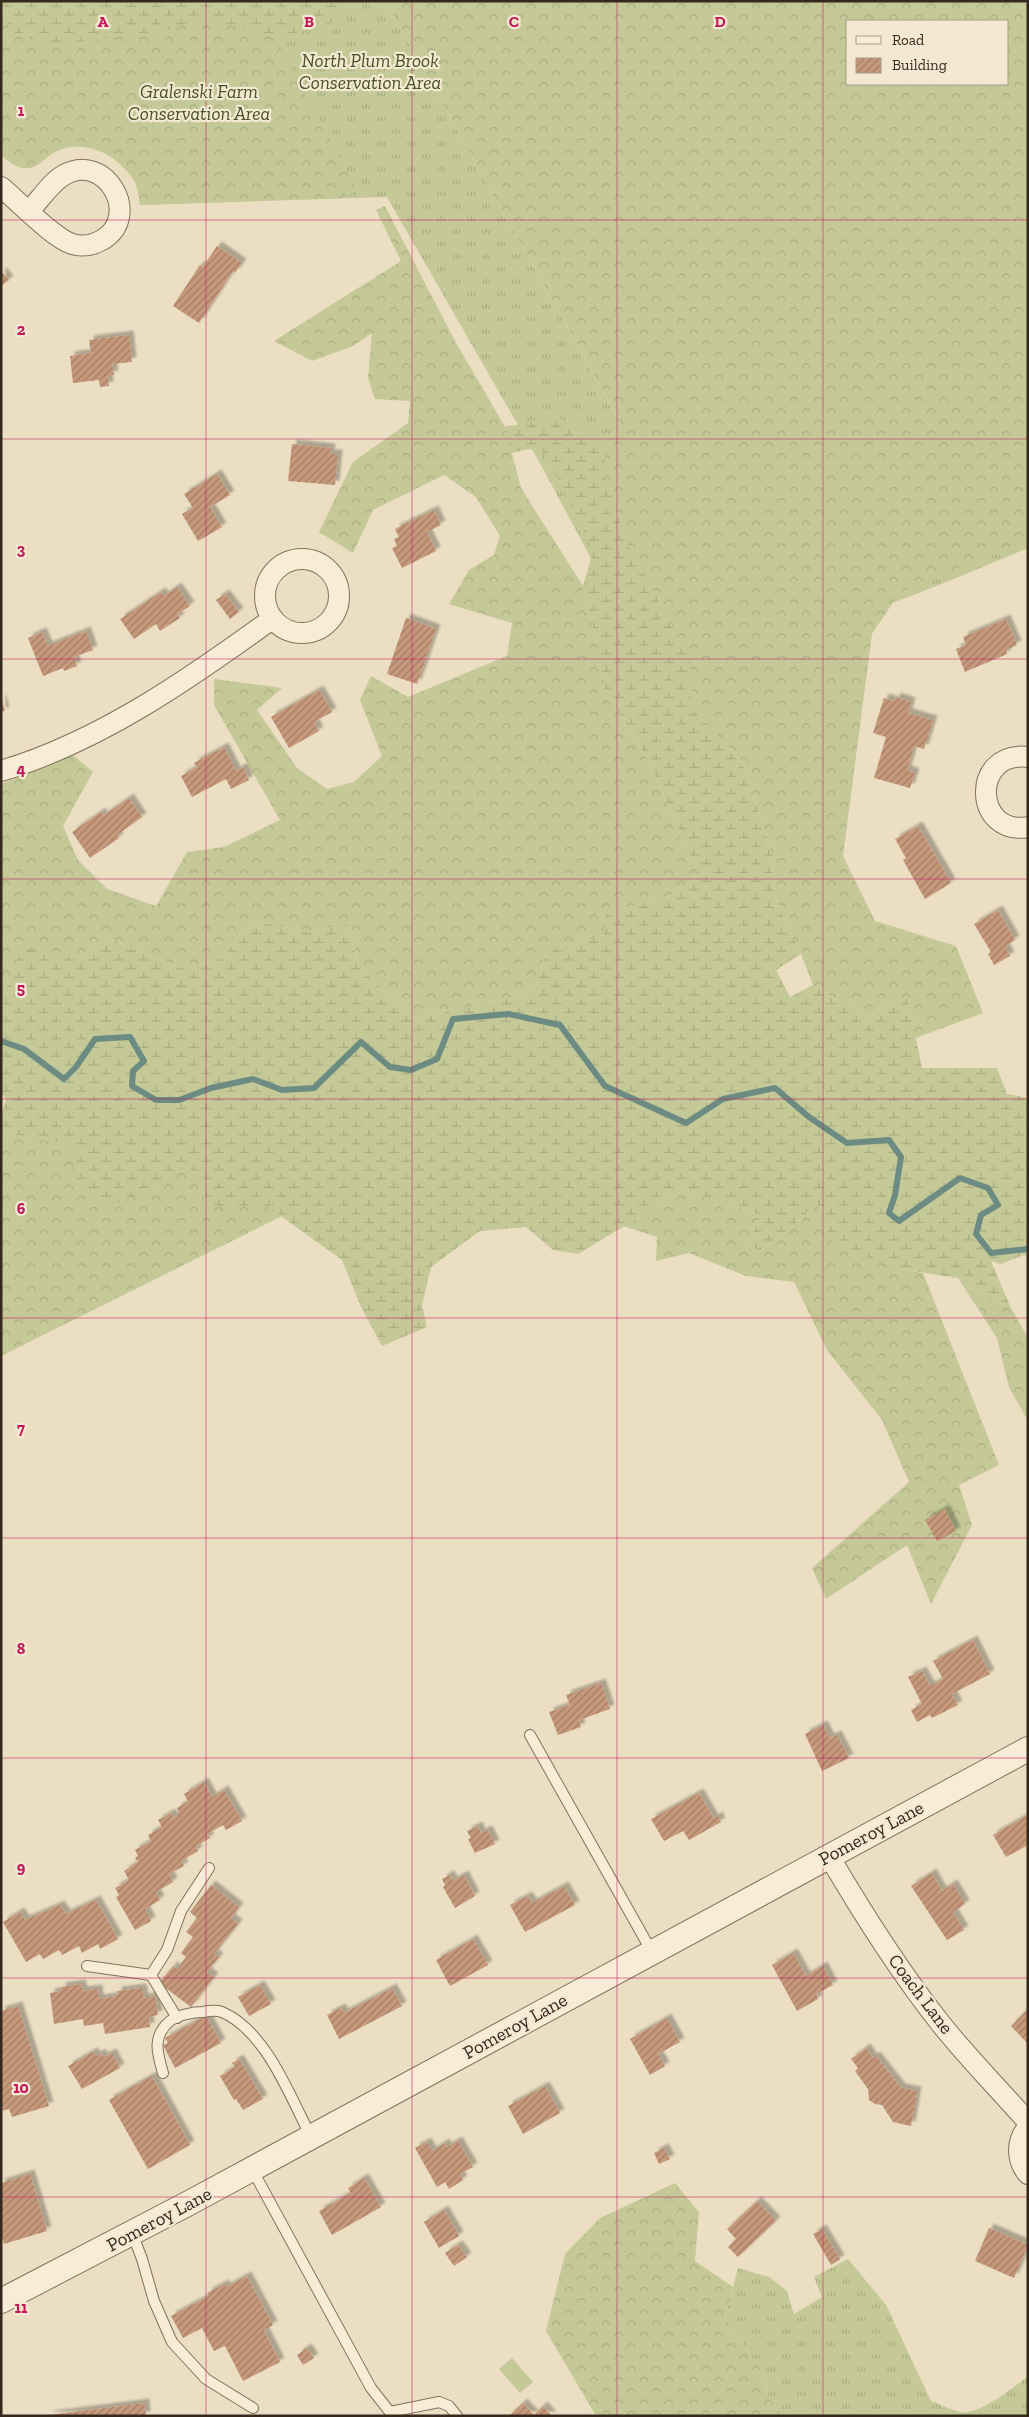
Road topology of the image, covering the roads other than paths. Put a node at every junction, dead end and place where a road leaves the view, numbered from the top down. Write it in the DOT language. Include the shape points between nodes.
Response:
graph roads {
  1 [pos="1,186"];
  2 [pos="29,211"];
  3 [pos="272,619"];
  4 [pos="1028,757"];
  5 [pos="1,771"];
  6 [pos="1028,827"];
  7 [pos="530,1736"];
  8 [pos="1028,1749"];
  9 [pos="829,1856"];
  10 [pos="208,1868"];
  11 [pos="652,1952"];
  12 [pos="88,1966"];
  13 [pos="151,1975"];
  14 [pos="177,2018"];
  15 [pos="163,2072"];
  16 [pos="1028,2122"];
  17 [pos="1028,2127"];
  18 [pos="311,2137"];
  19 [pos="252,2169"];
  20 [pos="1028,2174"];
  21 [pos="132,2233"];
  22 [pos="1,2301"];
  23 [pos="254,2408"];
  24 [pos="391,2414"];
  25 [pos="457,2416"];
  1 -- 2 [label="street"];
  2 -- 2 [label="street" via="64,240 85,245 104,238 114,229 120,203 108,180 90,171 77,170 58,180"];
  3 -- 5 [label="street" via="194,675 148,703 68,744"];
  4 -- 6 [label="street" via="1013,757 1000,763 990,773 985,794 989,808 998,820 1010,826"];
  7 -- 11 [label="lane"];
  8 -- 9 [label="street, Pomeroy Lane"];
  9 -- 11 [label="street, Pomeroy Lane"];
  9 -- 16 [label="street, Coach Lane" via="926,2004"];
  10 -- 13 [label="lane" via="181,1911 166,1950"];
  11 -- 18 [label="street, Pomeroy Lane"];
  12 -- 13 [label="lane"];
  13 -- 14 [label="lane"];
  14 -- 15 [label="lane" via="171,2020 157,2037 157,2052"];
  14 -- 18 [label="lane" via="194,2012 220,2011 240,2024 261,2044"];
  17 -- 20 [label="street" via="1020,2140 1018,2152"];
  18 -- 19 [label="street, Pomeroy Lane"];
  19 -- 21 [label="street, Pomeroy Lane"];
  19 -- 24 [label="lane" via="371,2388"];
  21 -- 22 [label="street, Pomeroy Lane"];
  21 -- 23 [label="lane" via="154,2301 172,2342 206,2379"];
  24 -- 25 [label="lane" via="439,2402 449,2406"];
}
